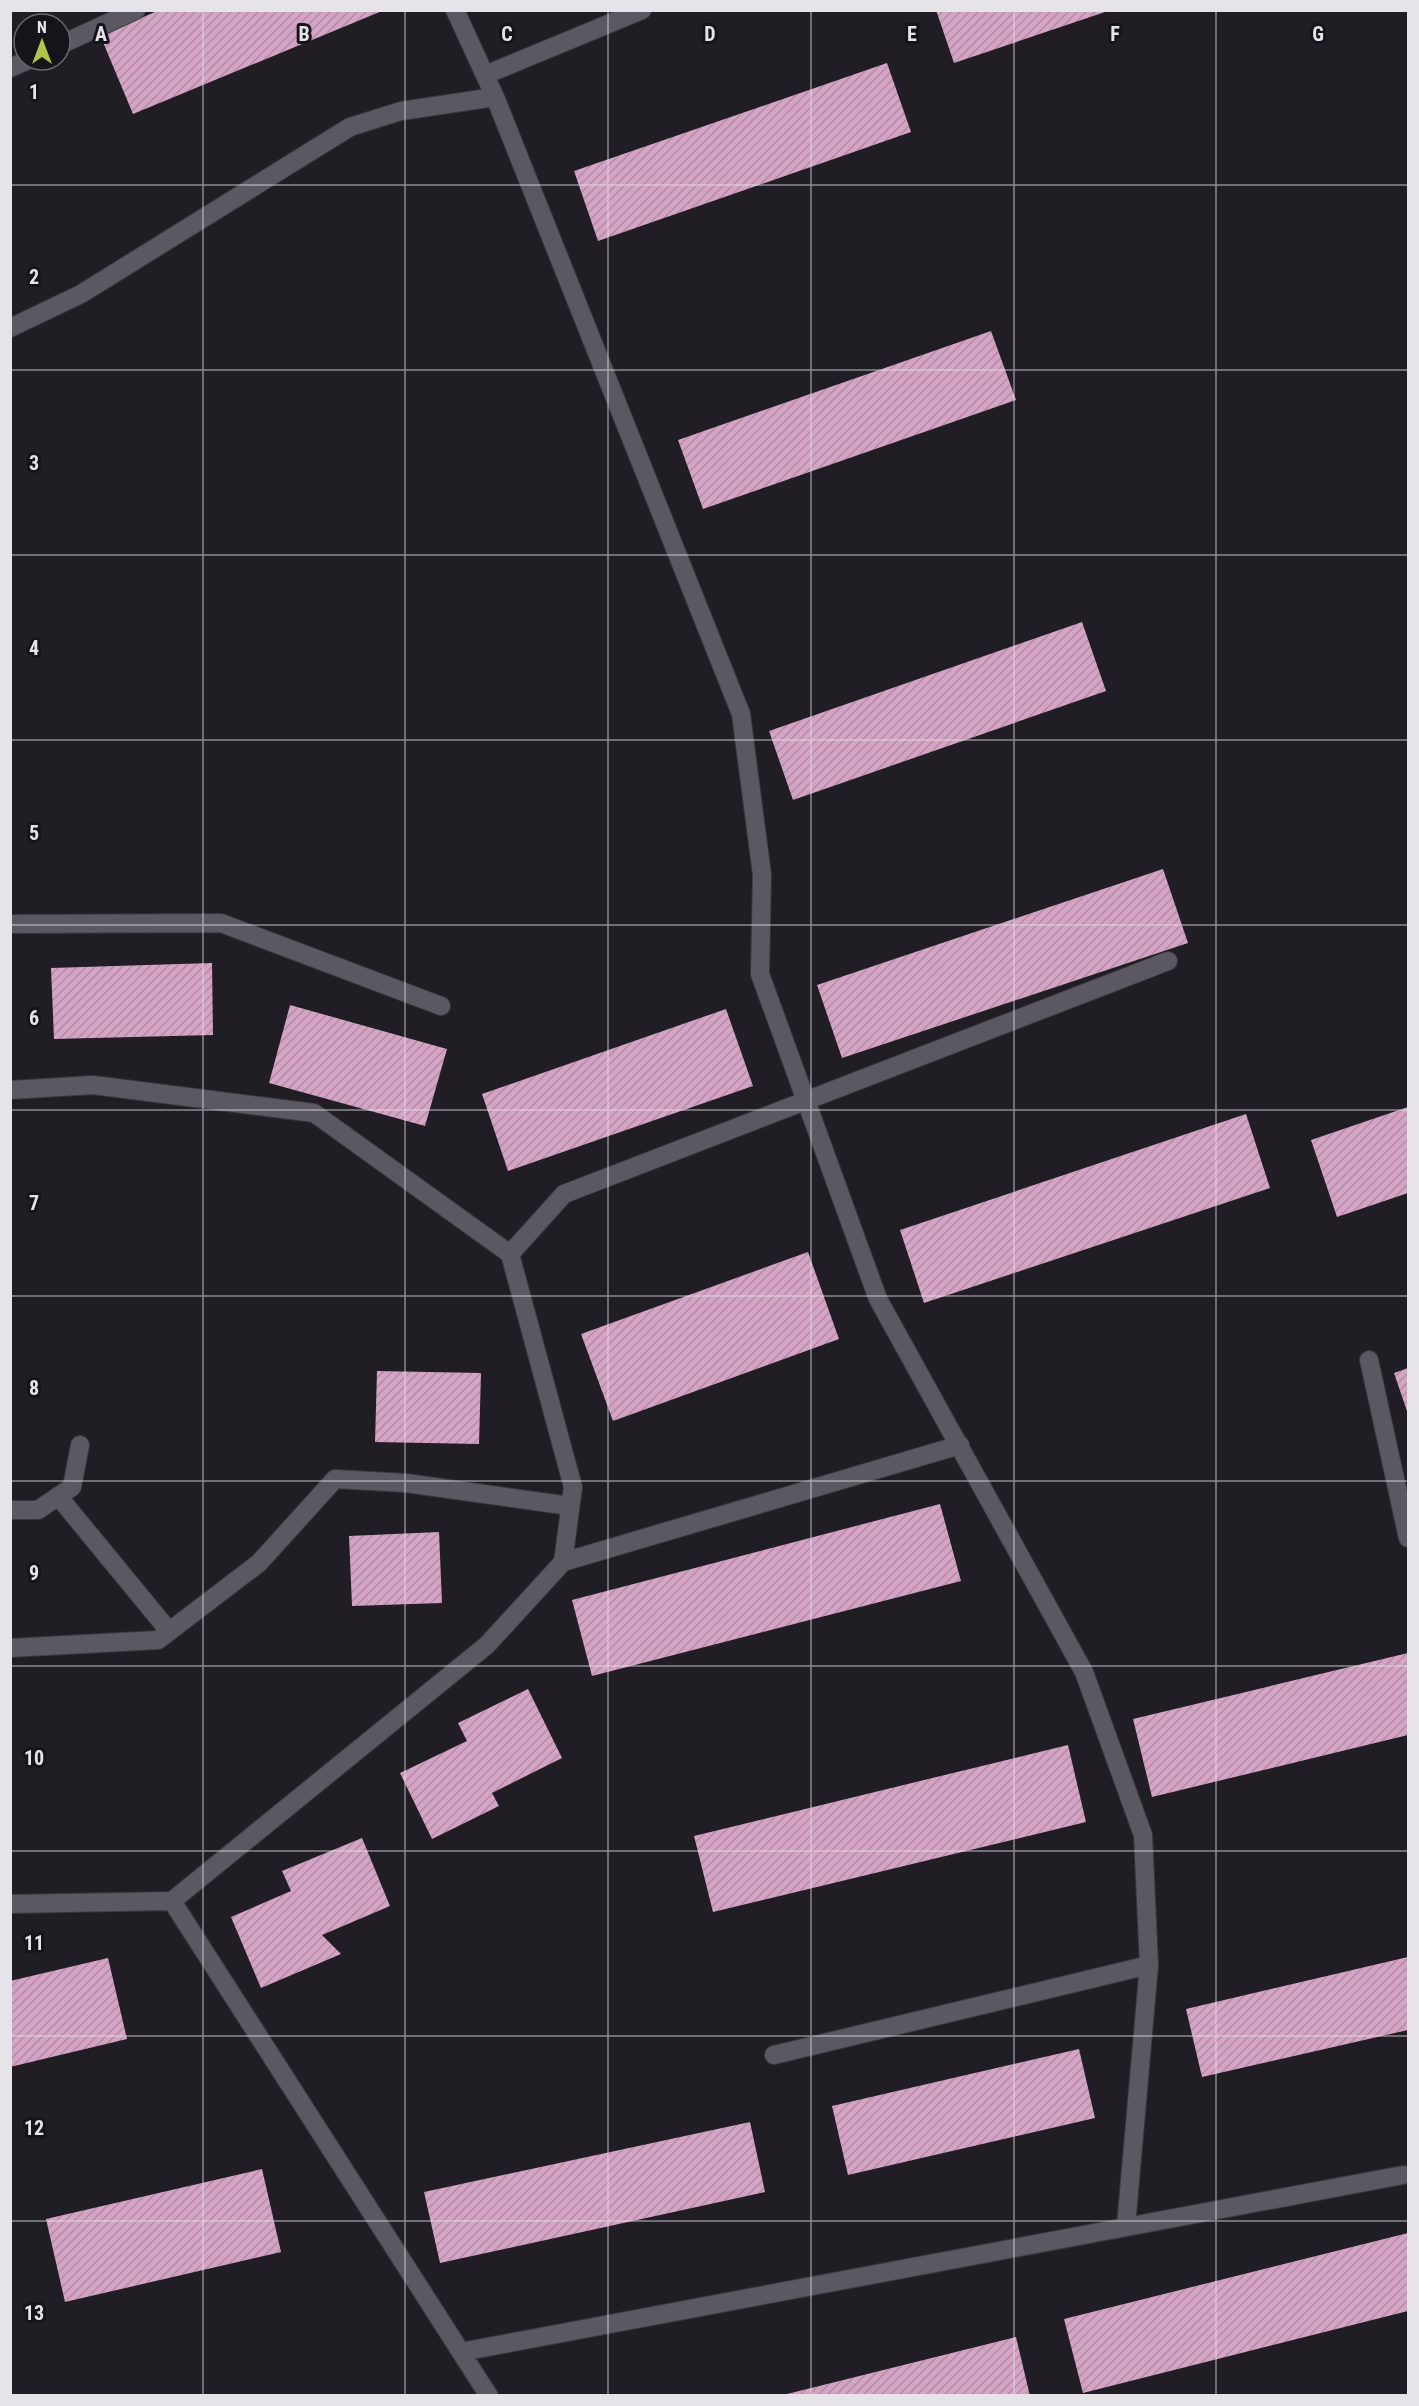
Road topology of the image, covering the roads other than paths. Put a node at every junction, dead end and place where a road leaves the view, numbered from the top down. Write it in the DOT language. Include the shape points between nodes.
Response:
graph roads {
  1 [pos="136,10"];
  2 [pos="455,10"];
  3 [pos="642,10"];
  4 [pos="72,39"];
  5 [pos="484,75"];
  6 [pos="495,97"];
  7 [pos="10,328"];
  8 [pos="10,924"];
  9 [pos="1168,961"];
  10 [pos="441,1005"];
  11 [pos="10,1090"];
  12 [pos="806,1101"];
  13 [pos="510,1254"];
  14 [pos="1369,1359"];
  15 [pos="80,1445"];
  16 [pos="960,1445"];
  17 [pos="58,1496"];
  18 [pos="570,1506"];
  19 [pos="10,1510"];
  20 [pos="1408,1538"];
  21 [pos="563,1562"];
  22 [pos="169,1631"];
  23 [pos="10,1648"];
  24 [pos="172,1901"];
  25 [pos="10,1904"];
  26 [pos="1149,1965"];
  27 [pos="774,2055"];
  28 [pos="1403,2175"];
  29 [pos="1126,2226"];
  30 [pos="461,2352"];
  31 [pos="489,2396"];
  1 -- 4 [label="street"];
  2 -- 5 [label="street"];
  3 -- 5 [label="street"];
  5 -- 6 [label="street"];
  6 -- 7 [label="street" via="401,111 350,127 81,294"];
  6 -- 12 [label="street" via="741,714 762,875 760,974"];
  8 -- 10 [label="street" via="221,922"];
  9 -- 12 [label="street"];
  11 -- 13 [label="street" via="93,1085 314,1113"];
  12 -- 13 [label="street" via="564,1194"];
  12 -- 16 [label="street" via="878,1299"];
  13 -- 18 [label="street" via="573,1487"];
  14 -- 20 [label="street"];
  15 -- 17 [label="street" via="72,1487"];
  16 -- 21 [label="street"];
  16 -- 26 [label="street" via="1088,1683 1143,1835"];
  17 -- 19 [label="street" via="38,1510"];
  17 -- 22 [label="street"];
  18 -- 21 [label="street"];
  18 -- 22 [label="street" via="406,1483 335,1479 259,1563"];
  21 -- 24 [label="street" via="487,1645"];
  22 -- 23 [label="street" via="158,1640"];
  24 -- 25 [label="street"];
  24 -- 30 [label="street"];
  26 -- 27 [label="street"];
  26 -- 29 [label="street"];
  28 -- 29 [label="street"];
  29 -- 30 [label="street"];
  30 -- 31 [label="street"];
}
